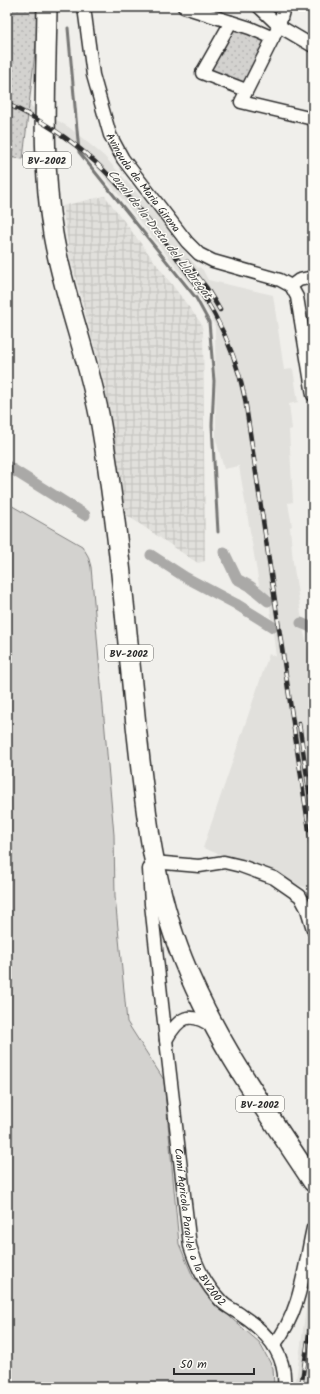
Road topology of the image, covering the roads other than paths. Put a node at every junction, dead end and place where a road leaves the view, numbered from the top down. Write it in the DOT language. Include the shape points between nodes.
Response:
graph roads {
  1 [pos="47,7"];
  2 [pos="84,7"];
  3 [pos="184,7"];
  4 [pos="260,7"];
  5 [pos="284,7"];
  6 [pos="231,22"];
  7 [pos="283,28"];
  8 [pos="272,39"];
  9 [pos="313,46"];
  10 [pos="246,90"];
  11 [pos="313,120"];
  12 [pos="313,277"];
  13 [pos="291,286"];
  14 [pos="313,394"];
  15 [pos="146,814"];
  16 [pos="153,862"];
  17 [pos="313,929"];
  18 [pos="214,1028"];
  19 [pos="166,1040"];
  20 [pos="312,1180"];
  21 [pos="313,1228"];
  22 [pos="274,1345"];
  23 [pos="284,1387"];
  1 -- 15 [label="main road, BV-2002" via="46,140 49,201 63,281 101,424"];
  2 -- 13 [label="street, Avinguda de Maria Girona" via="93,75 110,135 123,159 199,254 226,266 280,280"];
  3 -- 6 [label="street"];
  4 -- 7 [label="street"];
  5 -- 7 [label="street"];
  6 -- 8 [label="street"];
  6 -- 10 [label="street" via="202,73"];
  7 -- 8 [label="street"];
  7 -- 9 [label="street"];
  8 -- 10 [label="street"];
  10 -- 11 [label="street" via="241,102"];
  12 -- 13 [label="street" via="299,280"];
  13 -- 14 [label="street" via="297,297"];
  15 -- 16 [label="main road, BV-2002"];
  15 -- 19 [label="street, Camí Agricola Paral·lel a la BV2002" via="151,904"];
  16 -- 17 [label="street" via="199,866 224,862 274,878 300,896"];
  16 -- 18 [label="main road, BV-2002" via="182,958"];
  18 -- 19 [label="street" via="201,1018 184,1018 174,1027"];
  18 -- 20 [label="main road, BV-2002" via="253,1093"];
  19 -- 22 [label="street, Camí Agricola Paral·lel a la BV2002" via="190,1246 197,1268 222,1303 243,1316"];
  21 -- 22 [label="street" via="295,1310 283,1334"];
  22 -- 23 [label="street, Camí Agricola Paral·lel a la BV2002" via="282,1360"];
}
